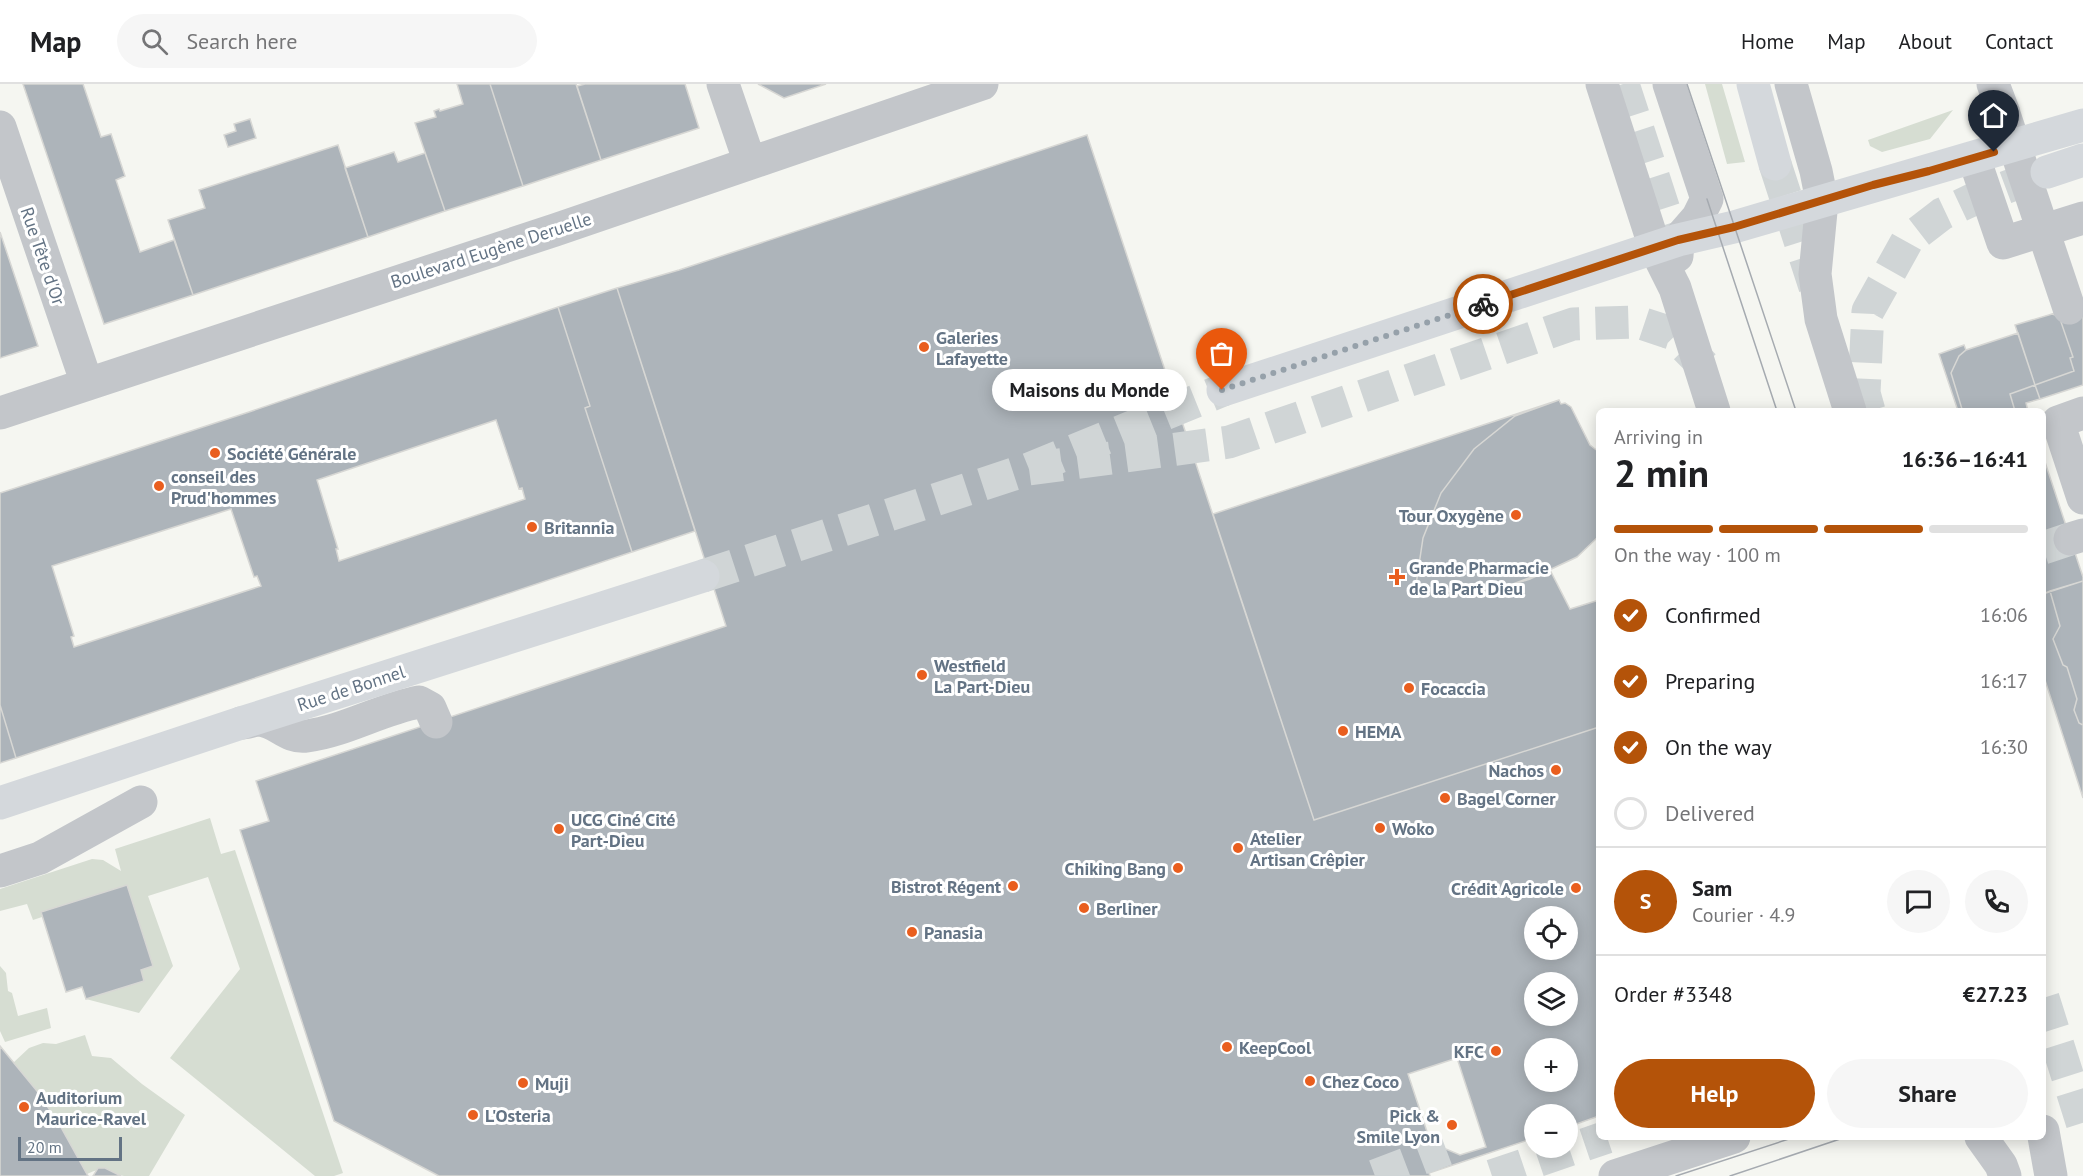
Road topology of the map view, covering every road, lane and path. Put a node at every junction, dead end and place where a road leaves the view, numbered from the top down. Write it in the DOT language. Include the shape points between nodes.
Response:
graph roads {
  1 [pos="723,84"];
  2 [pos="982,84"];
  3 [pos="1602,84"];
  4 [pos="1669,84"];
  5 [pos="1754,84"];
  6 [pos="1791,84"];
  7 [pos="2002,110"];
  8 [pos="2083,125"];
  9 [pos="0,127"];
  10 [pos="1974,158"];
  11 [pos="2083,160"];
  12 [pos="750,163"];
  13 [pos="1775,164"];
  14 [pos="2047,172"];
  15 [pos="1822,201"];
  16 [pos="2083,218"];
  17 [pos="2036,233"];
  18 [pos="1666,244"];
  19 [pos="2069,308"];
  20 [pos="87,384"];
  21 [pos="1222,390"];
  22 [pos="1713,408"];
  23 [pos="1849,408"];
  24 [pos="0,413"];
  25 [pos="2083,413"];
  26 [pos="2083,498"];
  27 [pos="703,576"];
  28 [pos="436,722"];
  29 [pos="241,723"];
  30 [pos="141,802"];
  31 [pos="0,803"];
  32 [pos="0,871"];
  33 [pos="1725,1140"];
  34 [pos="1983,1140"];
  35 [pos="2045,1140"];
  36 [pos="1616,1176"];
  37 [pos="2005,1176"];
  38 [pos="2051,1176"];
  1 -- 12 [label="street"];
  2 -- 12 [label="street, Boulevard Eugène Deruelle"];
  3 -- 18 [label="street"];
  4 -- 18 [label="street" via="1707,199 1698,217"];
  5 -- 13 [label="main road"];
  6 -- 15 [label="street"];
  7 -- 8 [label="main road"];
  7 -- 10 [label="main road"];
  7 -- 17 [label="street"];
  9 -- 20 [label="street, Rue Tête d'Or"];
  10 -- 15 [label="main road"];
  10 -- 17 [label="street" via="2003,243"];
  11 -- 14 [label="main road"];
  12 -- 20 [label="street, Boulevard Eugène Deruelle"];
  15 -- 18 [label="main road"];
  15 -- 23 [label="street" via="1815,274 1821,319"];
  16 -- 17 [label="street"];
  17 -- 19 [label="street"];
  18 -- 21 [label="main road"];
  18 -- 22 [label="street" via="1675,288"];
  20 -- 24 [label="street, Boulevard Eugène Deruelle"];
  25 -- 26 [label="street" via="2058,422"];
  27 -- 29 [label="main road, Rue de Bonnel"];
  28 -- 29 [label="street" via="430,708 419,702 305,737 260,720"];
  29 -- 31 [label="main road, Rue de Bonnel"];
  30 -- 32 [label="street" via="40,858"];
  33 -- 36 [label="street"];
  34 -- 37 [label="street"];
  35 -- 38 [label="street"];
}
